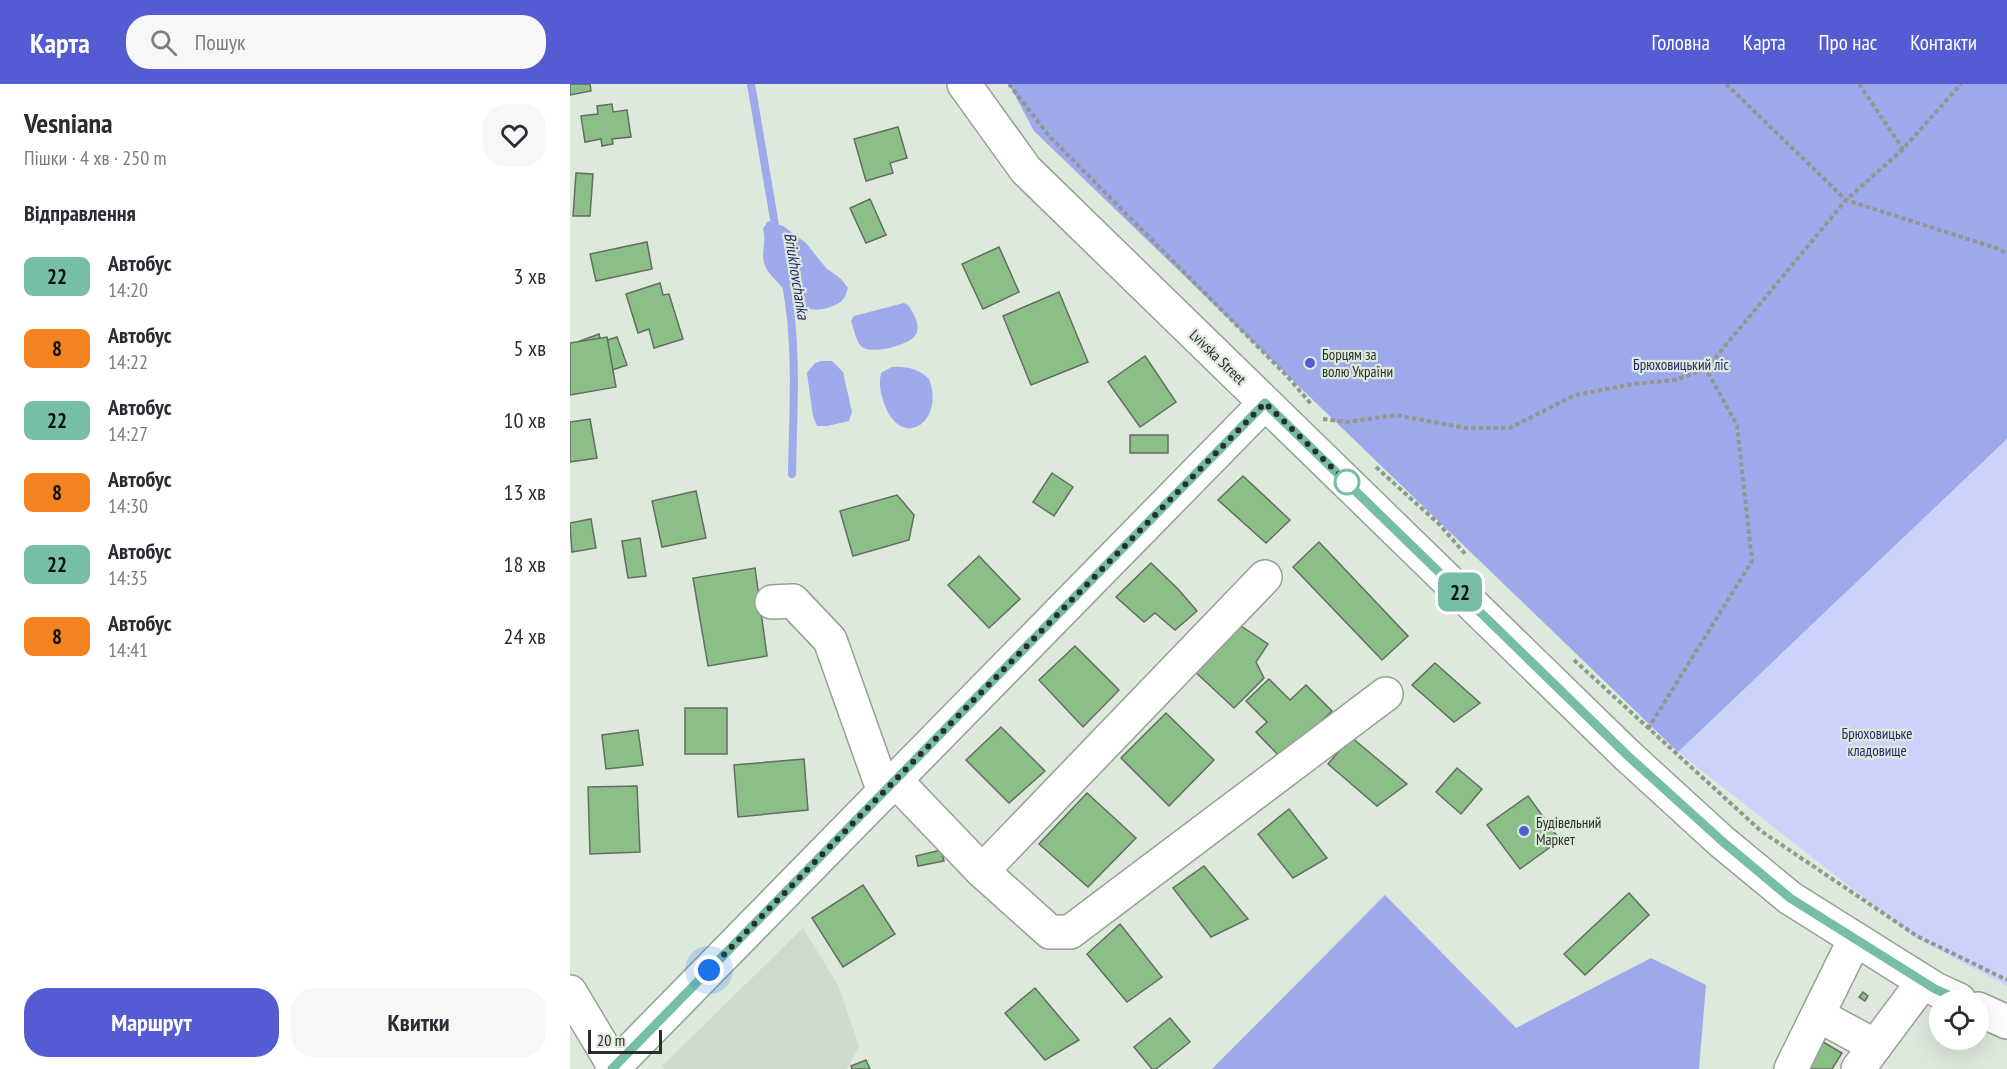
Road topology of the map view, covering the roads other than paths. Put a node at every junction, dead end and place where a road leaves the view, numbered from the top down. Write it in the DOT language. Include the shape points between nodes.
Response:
graph roads {
  1 [pos="964,84"];
  2 [pos="1265,403"];
  3 [pos="1265,578"];
  4 [pos="772,602"];
  5 [pos="1386,694"];
  6 [pos="890,786"];
  7 [pos="982,871"];
  8 [pos="1855,939"];
  9 [pos="1923,982"];
  10 [pos="1939,990"];
  11 [pos="570,992"];
  12 [pos="1989,1014"];
  13 [pos="1818,1015"];
  14 [pos="2007,1022"];
  15 [pos="1866,1057"];
  16 [pos="614,1068"];
  17 [pos="1791,1069"];
  1 -- 2 [label="main road, Lvivska Street" via="1026,170"];
  2 -- 6 [label="main road"];
  2 -- 8 [label="main road, Lvivska Street" via="1628,756 1790,898"];
  3 -- 7 [label="main road"];
  4 -- 6 [label="main road" via="793,601 830,640"];
  5 -- 7 [label="main road" via="1070,932 1050,932"];
  6 -- 7 [label="main road"];
  6 -- 16 [label="main road"];
  8 -- 9 [label="main road, Lvivska Street"];
  8 -- 13 [label="main road"];
  9 -- 10 [label="main road, Lvivska Street"];
  9 -- 15 [label="main road"];
  11 -- 16 [label="main road"];
  12 -- 14 [label="main road"];
  13 -- 15 [label="main road"];
  13 -- 17 [label="main road"];
}
